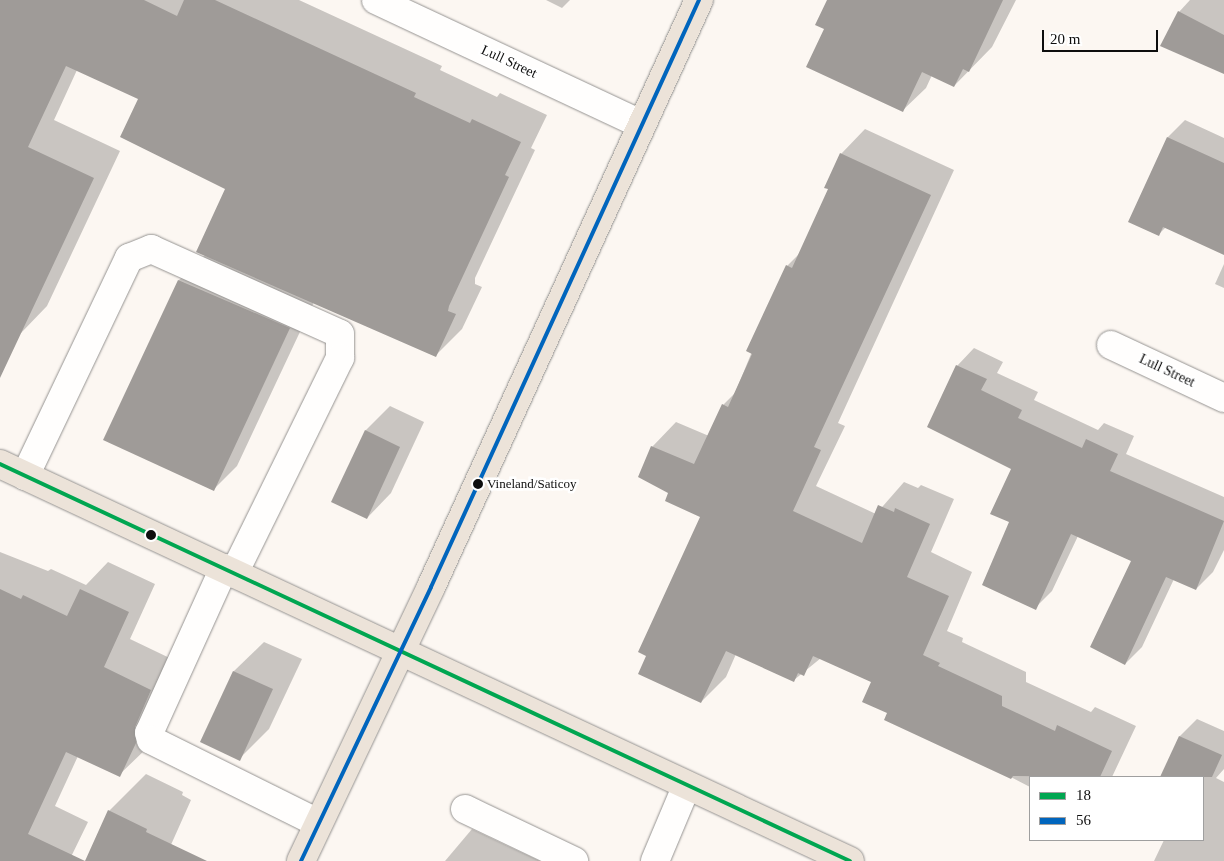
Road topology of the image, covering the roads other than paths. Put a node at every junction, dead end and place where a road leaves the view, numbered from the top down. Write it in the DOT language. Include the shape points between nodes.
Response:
graph roads {
  1 [pos="376,0"];
  2 [pos="699,0"];
  3 [pos="641,124"];
  4 [pos="1111,345"];
  5 [pos="1224,398"];
  6 [pos="0,464"];
  7 [pos="25,476"];
  8 [pos="229,571"];
  9 [pos="399,652"];
  10 [pos="687,785"];
  11 [pos="465,808"];
  12 [pos="318,823"];
  13 [pos="300,861"];
  14 [pos="574,861"];
  15 [pos="655,861"];
  16 [pos="850,861"];
  1 -- 3 [label="street, Lull Street"];
  2 -- 3 [label="main road"];
  3 -- 9 [label="main road"];
  4 -- 5 [label="street, Lull Street"];
  6 -- 7 [label="main road"];
  7 -- 8 [label="main road"];
  7 -- 8 [label="street" via="129,258 151,249 340,334 340,358"];
  8 -- 9 [label="main road"];
  8 -- 12 [label="street" via="149,732 151,740"];
  9 -- 10 [label="main road"];
  9 -- 12 [label="main road"];
  10 -- 15 [label="street"];
  10 -- 16 [label="main road"];
  11 -- 14 [label="street"];
  12 -- 13 [label="main road"];
}
